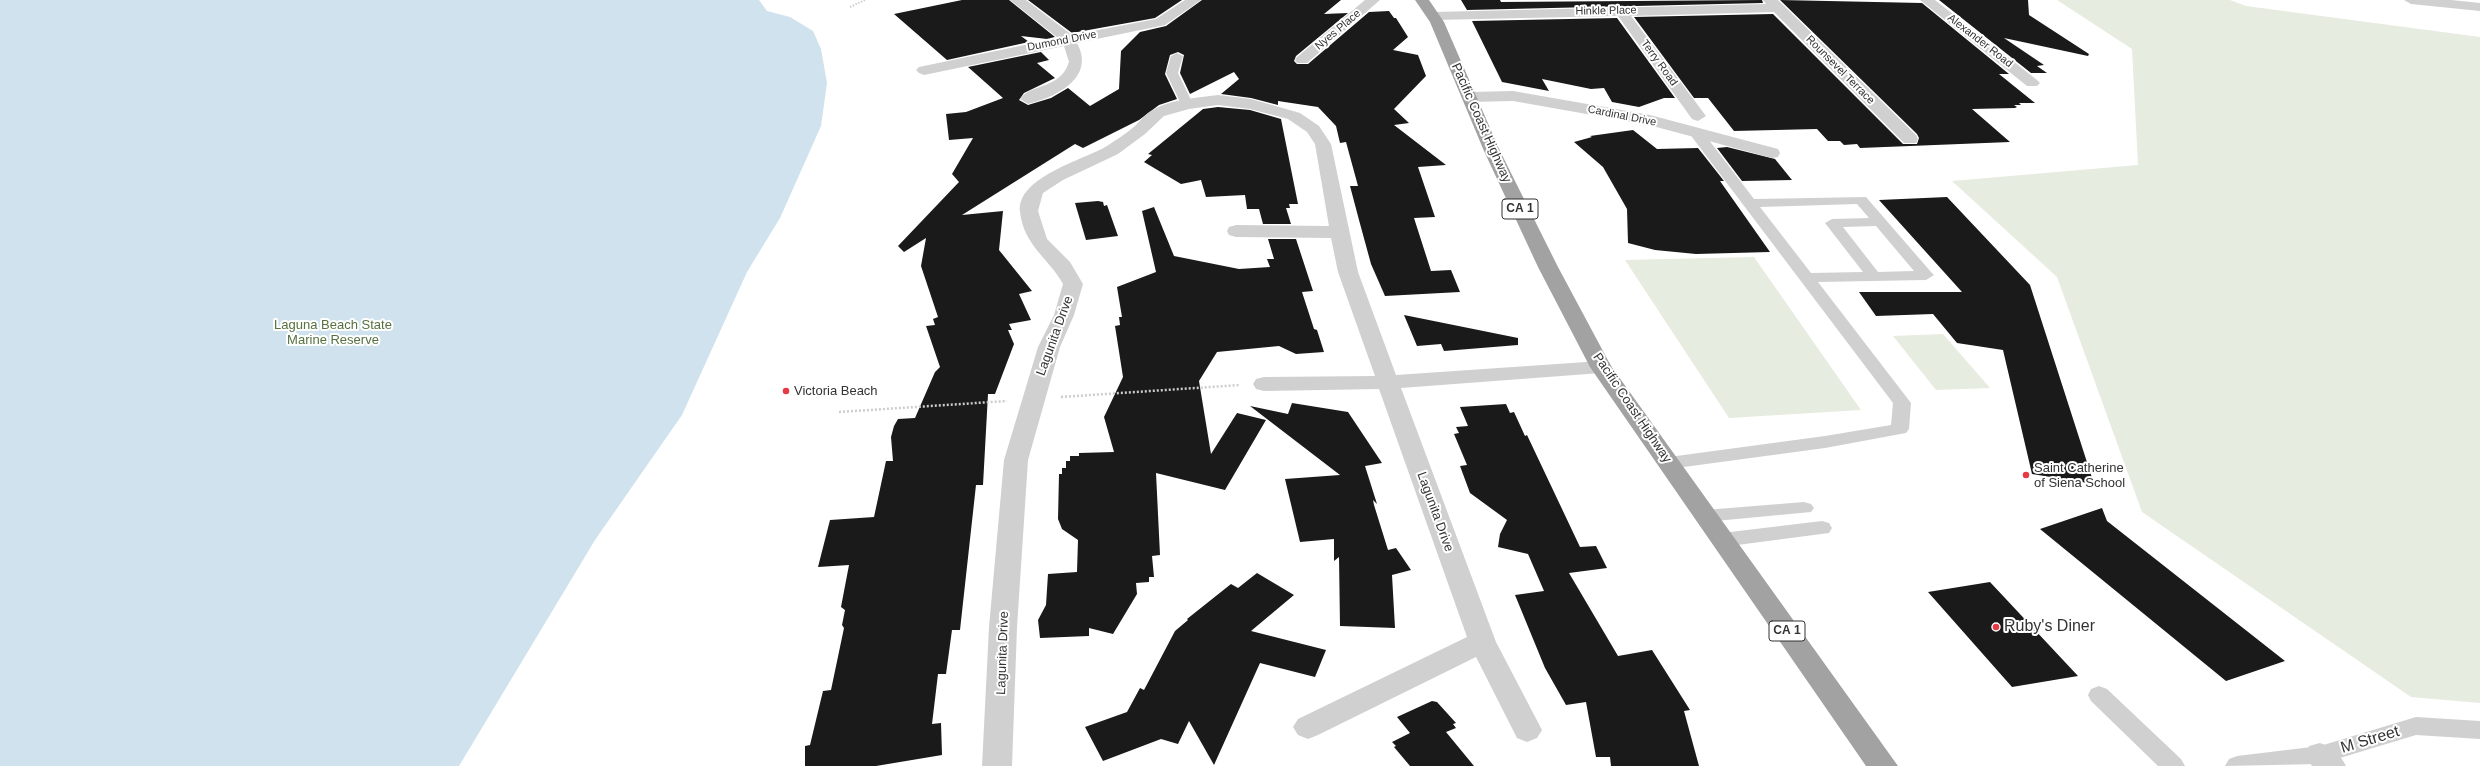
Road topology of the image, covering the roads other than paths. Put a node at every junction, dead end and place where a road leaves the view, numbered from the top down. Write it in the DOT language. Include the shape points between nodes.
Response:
graph roads {
  1 [pos="1017,0"];
  2 [pos="1194,0"];
  3 [pos="1373,0"];
  4 [pos="1422,0"];
  5 [pos="1928,0"];
  6 [pos="2411,0"];
  7 [pos="1774,4"];
  8 [pos="1615,7"];
  9 [pos="2480,7"];
  10 [pos="1434,16"];
  11 [pos="1068,39"];
  12 [pos="1177,56"];
  13 [pos="1302,60"];
  14 [pos="924,70"];
  15 [pos="2032,83"];
  16 [pos="1470,97"];
  17 [pos="1028,99"];
  18 [pos="1187,104"];
  19 [pos="1698,116"];
  20 [pos="1697,134"];
  21 [pos="1910,140"];
  22 [pos="1772,153"];
  23 [pos="1751,203"];
  24 [pos="1880,222"];
  25 [pos="1236,231"];
  26 [pos="1339,232"];
  27 [pos="1874,276"];
  28 [pos="1808,278"];
  29 [pos="1601,367"];
  30 [pos="1388,382"];
  31 [pos="1264,384"];
  32 [pos="1669,463"];
  33 [pos="1804,508"];
  34 [pos="1705,516"];
  35 [pos="1822,528"];
  36 [pos="1722,540"];
  37 [pos="1482,642"];
  38 [pos="2099,695"];
  39 [pos="1308,727"];
  40 [pos="1527,730"];
  41 [pos="2480,730"];
  42 [pos="2326,761"];
  43 [pos="997,766"];
  44 [pos="1883,766"];
  45 [pos="2174,766"];
  46 [pos="2237,766"];
  1 -- 11 [label="street"];
  2 -- 11 [label="street, Dumond Drive" via="1160,22"];
  3 -- 13 [label="street, Nyes Place"];
  4 -- 10 [label="highway, Pacific Coast Highway / CA 1"];
  5 -- 15 [label="street, Alexander Road"];
  6 -- 9 [label="street"];
  7 -- 8 [label="street, Hinkle Place"];
  7 -- 21 [label="street, Rounsevel Terrace"];
  8 -- 10 [label="street, Hinkle Place"];
  8 -- 19 [label="street, Terry Road"];
  10 -- 16 [label="highway, Pacific Coast Highway / CA 1"];
  11 -- 14 [label="street, Dumond Drive"];
  11 -- 17 [label="street" via="1074,48 1077,61 1075,70 1062,84"];
  12 -- 18 [label="lane" via="1172,73"];
  16 -- 20 [label="street, Cardinal Drive" via="1513,96 1650,120"];
  16 -- 29 [label="highway, Pacific Coast Highway / CA 1" via="1492,151 1548,267"];
  18 -- 26 [label="street, Lagunita Drive" via="1218,100 1251,104 1294,116 1313,129 1323,144"];
  18 -- 43 [label="street, Lagunita Drive" via="1158,113 1129,139 1112,150 1057,176 1035,191 1029,211 1038,241 1063,266 1073,284 1064,315 1049,347 1016,460 1003,627"];
  20 -- 22 [label="street, Cardinal Drive"];
  20 -- 23 [label="lane"];
  23 -- 24 [label="lane" via="1861,200"];
  23 -- 28 [label="lane"];
  24 -- 27 [label="lane" via="1832,223"];
  24 -- 27 [label="lane" via="1926,275"];
  25 -- 26 [label="street"];
  26 -- 30 [label="street, Lagunita Drive" via="1348,272"];
  27 -- 28 [label="lane"];
  28 -- 32 [label="lane" via="1902,403 1900,429"];
  29 -- 30 [label="street"];
  29 -- 32 [label="highway, Pacific Coast Highway / CA 1"];
  30 -- 31 [label="street"];
  30 -- 37 [label="street, Lagunita Drive"];
  32 -- 34 [label="highway, Pacific Coast Highway / CA 1"];
  33 -- 34 [label="lane"];
  34 -- 36 [label="highway, Pacific Coast Highway / CA 1"];
  35 -- 36 [label="lane"];
  36 -- 44 [label="highway, Pacific Coast Highway / CA 1"];
  37 -- 39 [label="street"];
  37 -- 40 [label="street, Lagunita Drive"];
  38 -- 45 [label="lane"];
  41 -- 42 [label="lane, M Street" via="2416,726"];
  42 -- 46 [label="lane, M Street"];
}
